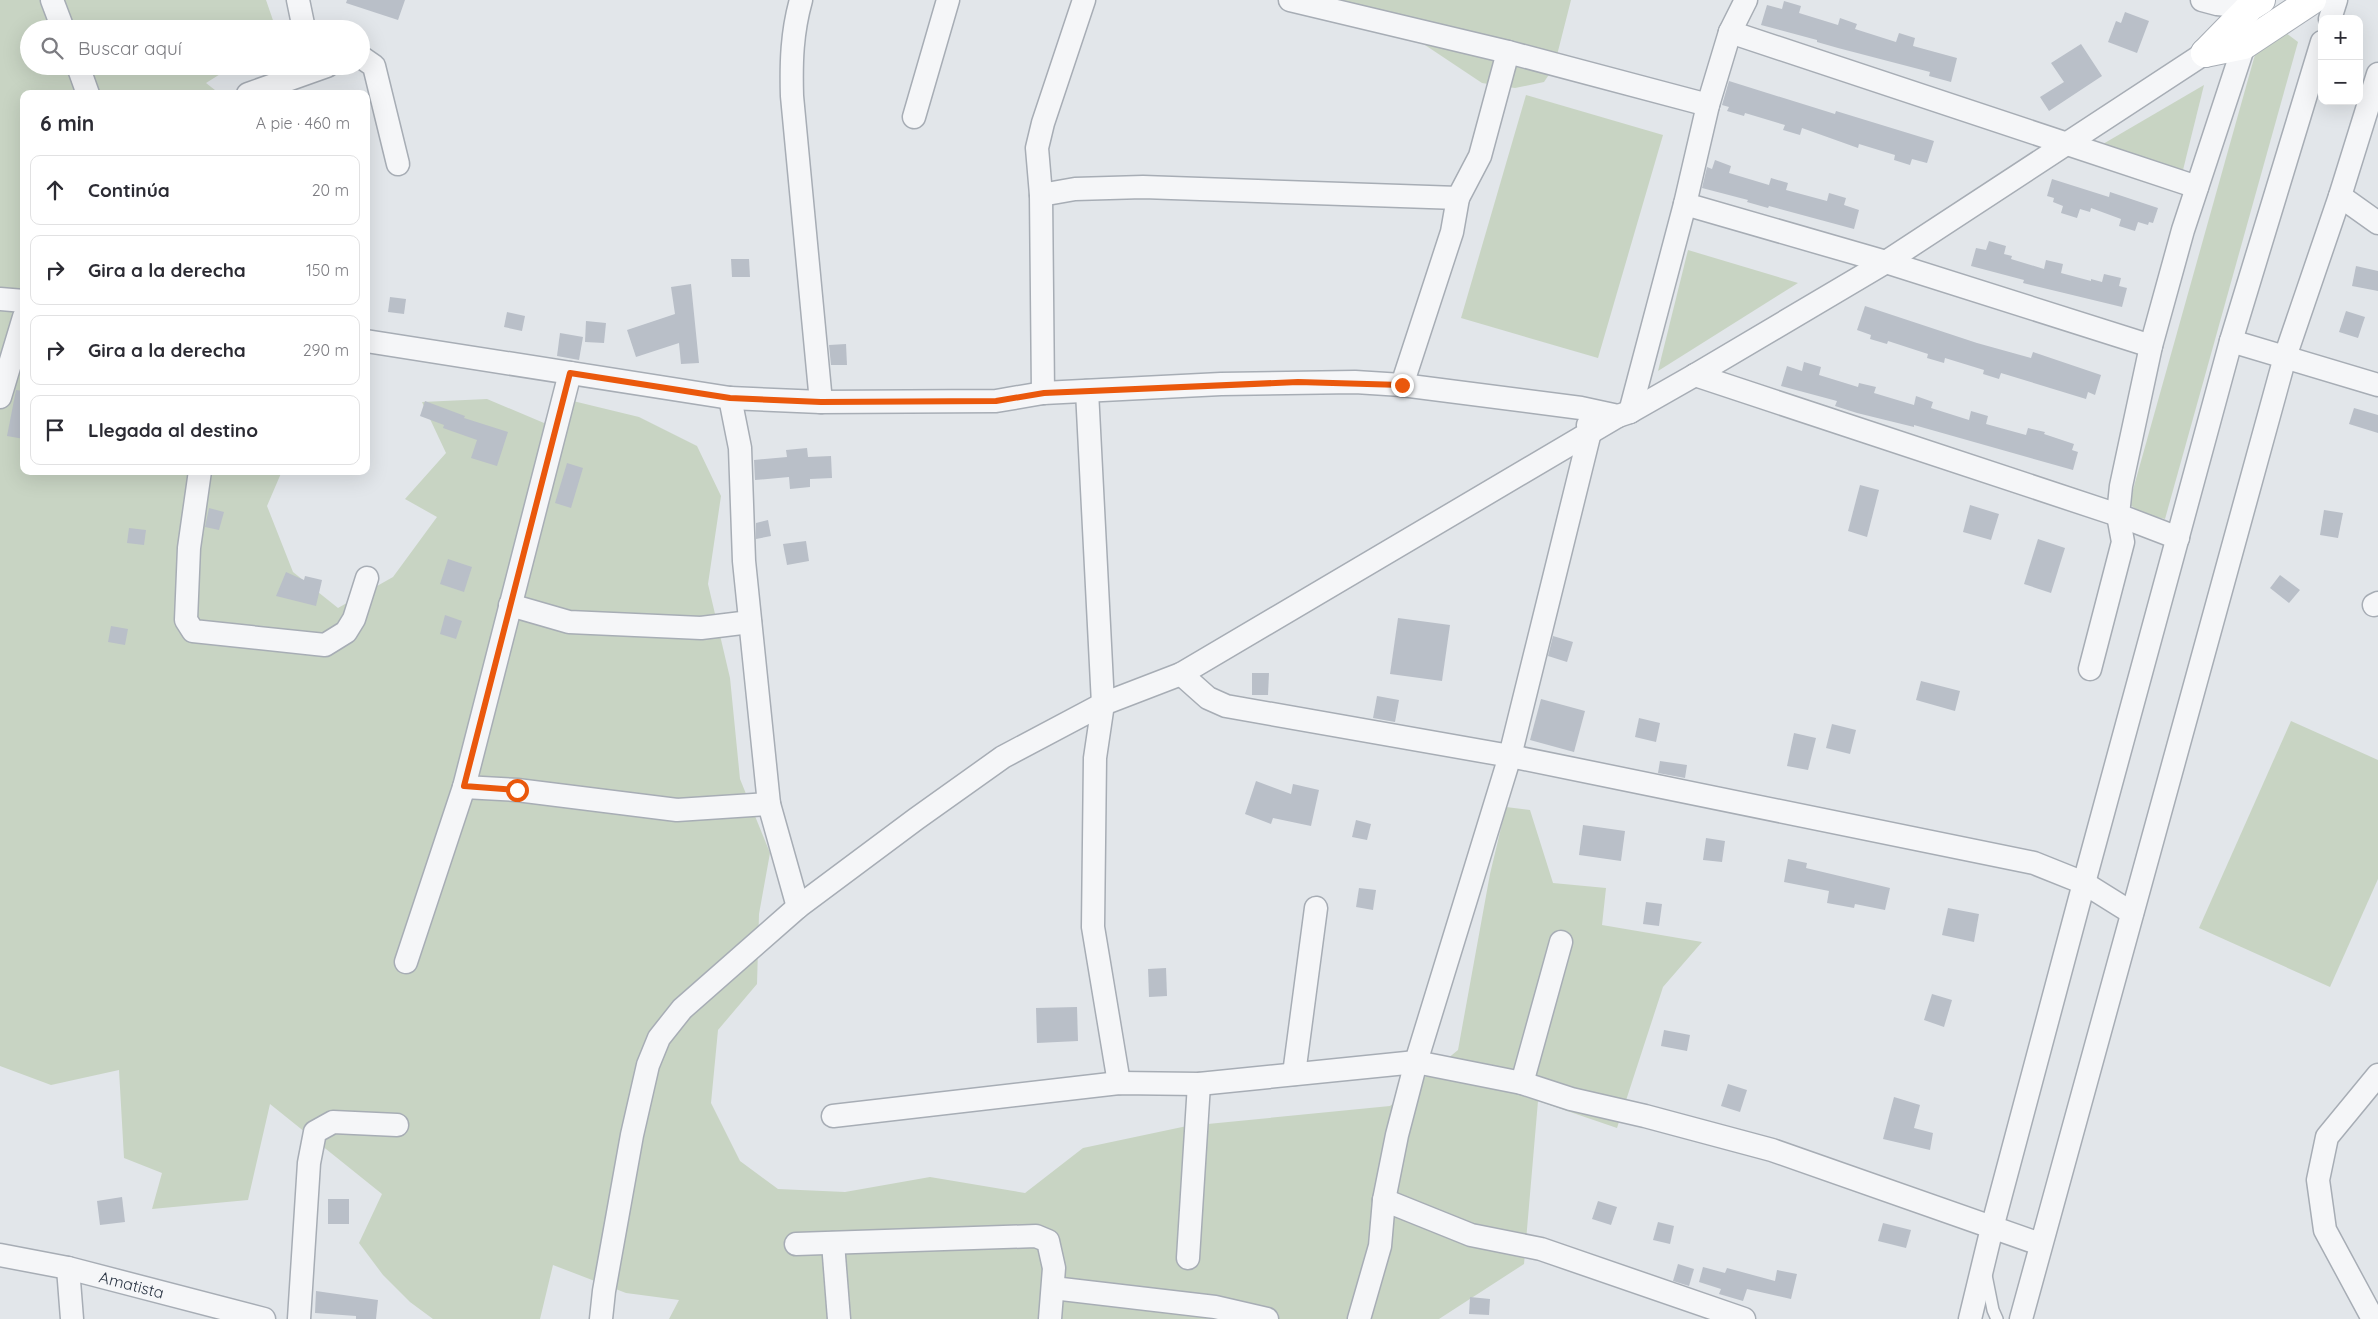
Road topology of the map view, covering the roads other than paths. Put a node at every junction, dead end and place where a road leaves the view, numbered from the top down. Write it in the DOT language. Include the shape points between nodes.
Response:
graph roads {
  1 [pos="52,0"];
  2 [pos="298,0"];
  3 [pos="800,0"];
  4 [pos="948,0"];
  5 [pos="1084,0"];
  6 [pos="1290,0"];
  7 [pos="1746,0"];
  8 [pos="2202,0"];
  9 [pos="2312,0"];
  10 [pos="2336,0"];
  11 [pos="2255,2"];
  12 [pos="2331,15"];
  13 [pos="60,20"];
  14 [pos="302,20"];
  15 [pos="1730,32"];
  16 [pos="2244,45"];
  17 [pos="1508,52"];
  18 [pos="2205,53"];
  19 [pos="2318,55"];
  20 [pos="370,63"];
  21 [pos="2378,74"];
  22 [pos="81,75"];
  23 [pos="298,75"];
  24 [pos="87,90"];
  25 [pos="259,90"];
  26 [pos="1708,105"];
  27 [pos="914,117"];
  28 [pos="2067,143"];
  29 [pos="398,164"];
  30 [pos="2197,187"];
  31 [pos="1041,195"];
  32 [pos="2340,196"];
  33 [pos="1458,198"];
  34 [pos="1685,204"];
  35 [pos="2378,222"];
  36 [pos="1886,262"];
  37 [pos="0,299"];
  38 [pos="20,301"];
  39 [pos="20,330"];
  40 [pos="2230,341"];
  41 [pos="370,342"];
  42 [pos="2151,346"];
  43 [pos="2285,357"];
  44 [pos="570,373"];
  45 [pos="1695,376"];
  46 [pos="1402,385"];
  47 [pos="2378,385"];
  48 [pos="1087,391"];
  49 [pos="1044,393"];
  50 [pos="0,397"];
  51 [pos="730,398"];
  52 [pos="821,402"];
  53 [pos="1581,408"];
  54 [pos="1624,414"];
  55 [pos="1590,432"];
  56 [pos="199,475"];
  57 [pos="2118,514"];
  58 [pos="2178,538"];
  59 [pos="367,578"];
  60 [pos="510,605"];
  61 [pos="750,622"];
  62 [pos="2090,669"];
  63 [pos="1181,674"];
  64 [pos="1103,704"];
  65 [pos="1510,756"];
  66 [pos="464,786"];
  67 [pos="768,804"];
  68 [pos="2084,883"];
  69 [pos="798,907"];
  70 [pos="1316,908"];
  71 [pos="2132,913"];
  72 [pos="1561,942"];
  73 [pos="406,962"];
  74 [pos="1416,1062"];
  75 [pos="1294,1074"];
  76 [pos="2378,1075"];
  77 [pos="1119,1083"];
  78 [pos="1522,1083"];
  79 [pos="1199,1084"];
  80 [pos="833,1116"];
  81 [pos="397,1125"];
  82 [pos="1384,1200"];
  83 [pos="1992,1228"];
  84 [pos="832,1243"];
  85 [pos="796,1244"];
  86 [pos="2040,1244"];
  87 [pos="0,1255"];
  88 [pos="1188,1258"];
  89 [pos="1984,1264"];
  90 [pos="68,1268"];
  91 [pos="1053,1288"];
  92 [pos="72,1319"];
  93 [pos="264,1319"];
  94 [pos="299,1319"];
  95 [pos="601,1319"];
  96 [pos="839,1319"];
  97 [pos="1050,1319"];
  98 [pos="1268,1319"];
  99 [pos="1359,1319"];
  100 [pos="1744,1319"];
  101 [pos="1970,1319"];
  102 [pos="1997,1319"];
  103 [pos="2021,1319"];
  104 [pos="2373,1319"];
  1 -- 13 [label="street"];
  2 -- 14 [label="street"];
  3 -- 52 [label="street" via="790,56 792,96"];
  4 -- 27 [label="street"];
  5 -- 31 [label="street" via="1037,148"];
  6 -- 17 [label="street"];
  7 -- 15 [label="street"];
  8 -- 11 [label="street" via="2217,4"];
  9 -- 16 [label="main road"];
  10 -- 12 [label="street"];
  11 -- 16 [label="street"];
  11 -- 18 [label="main road"];
  15 -- 26 [label="street"];
  15 -- 28 [label="street"];
  16 -- 18 [label="main road"];
  16 -- 30 [label="street"];
  17 -- 26 [label="street"];
  17 -- 33 [label="street" via="1480,156"];
  18 -- 28 [label="street"];
  19 -- 40 [label="street"];
  20 -- 29 [label="street" via="374,66"];
  21 -- 32 [label="street"];
  22 -- 24 [label="street"];
  23 -- 25 [label="street"];
  26 -- 34 [label="street"];
  28 -- 30 [label="street"];
  28 -- 36 [label="street"];
  30 -- 42 [label="street"];
  31 -- 33 [label="street" via="1075,189 1143,187"];
  31 -- 49 [label="street"];
  32 -- 35 [label="street"];
  32 -- 43 [label="street"];
  33 -- 46 [label="street" via="1452,232"];
  34 -- 36 [label="street"];
  34 -- 54 [label="street"];
  36 -- 42 [label="street"];
  36 -- 45 [label="street"];
  37 -- 38 [label="street"];
  39 -- 50 [label="street"];
  40 -- 43 [label="street"];
  40 -- 58 [label="street"];
  41 -- 44 [label="street"];
  42 -- 57 [label="street"];
  43 -- 47 [label="street"];
  43 -- 71 [label="street"];
  44 -- 51 [label="street"];
  44 -- 60 [label="street"];
  45 -- 54 [label="street"];
  45 -- 57 [label="street"];
  46 -- 48 [label="street" via="1298,382"];
  46 -- 53 [label="street"];
  48 -- 49 [label="street"];
  48 -- 64 [label="street"];
  49 -- 52 [label="street" via="996,401"];
  51 -- 52 [label="street"];
  51 -- 61 [label="street" via="740,448"];
  53 -- 54 [label="street"];
  53 -- 55 [label="street"];
  54 -- 55 [label="street"];
  55 -- 63 [label="street"];
  55 -- 65 [label="street"];
  56 -- 59 [label="street" via="190,548 186,620 193,631 325,645 346,632 354,619"];
  57 -- 58 [label="street"];
  57 -- 62 [label="street" via="2123,542"];
  58 -- 68 [label="street"];
  60 -- 61 [label="street" via="569,622 701,628"];
  60 -- 66 [label="street"];
  61 -- 67 [label="street"];
  63 -- 64 [label="street"];
  63 -- 65 [label="street" via="1208,698 1226,706"];
  64 -- 69 [label="street" via="1003,757"];
  64 -- 77 [label="street" via="1096,758 1093,927"];
  65 -- 68 [label="street" via="2034,863"];
  65 -- 74 [label="street"];
  66 -- 67 [label="street" via="677,810"];
  66 -- 73 [label="street"];
  67 -- 69 [label="street"];
  68 -- 71 [label="street"];
  68 -- 83 [label="street"];
  69 -- 95 [label="street" via="682,1009 659,1038 648,1065 632,1135"];
  70 -- 75 [label="street"];
  71 -- 86 [label="street"];
  72 -- 78 [label="street"];
  74 -- 75 [label="street"];
  74 -- 78 [label="street"];
  74 -- 82 [label="street"];
  75 -- 79 [label="street"];
  76 -- 104 [label="street" via="2327,1137 2318,1180 2325,1230"];
  77 -- 79 [label="street"];
  77 -- 80 [label="street"];
  78 -- 83 [label="street" via="1571,1099 1772,1150"];
  79 -- 88 [label="street"];
  81 -- 94 [label="street" via="333,1122 316,1132 309,1163"];
  82 -- 99 [label="street" via="1380,1246"];
  82 -- 100 [label="street" via="1471,1236 1541,1249"];
  83 -- 86 [label="street"];
  83 -- 89 [label="street"];
  84 -- 85 [label="street"];
  84 -- 91 [label="street" via="1036,1236 1048,1241 1054,1268"];
  84 -- 96 [label="street"];
  86 -- 103 [label="street"];
  87 -- 90 [label="street, Amatista"];
  89 -- 101 [label="street"];
  89 -- 102 [label="lane"];
  90 -- 92 [label="street"];
  90 -- 93 [label="street, Amatista"];
  91 -- 97 [label="street"];
  91 -- 98 [label="street" via="1215,1307"];
}
